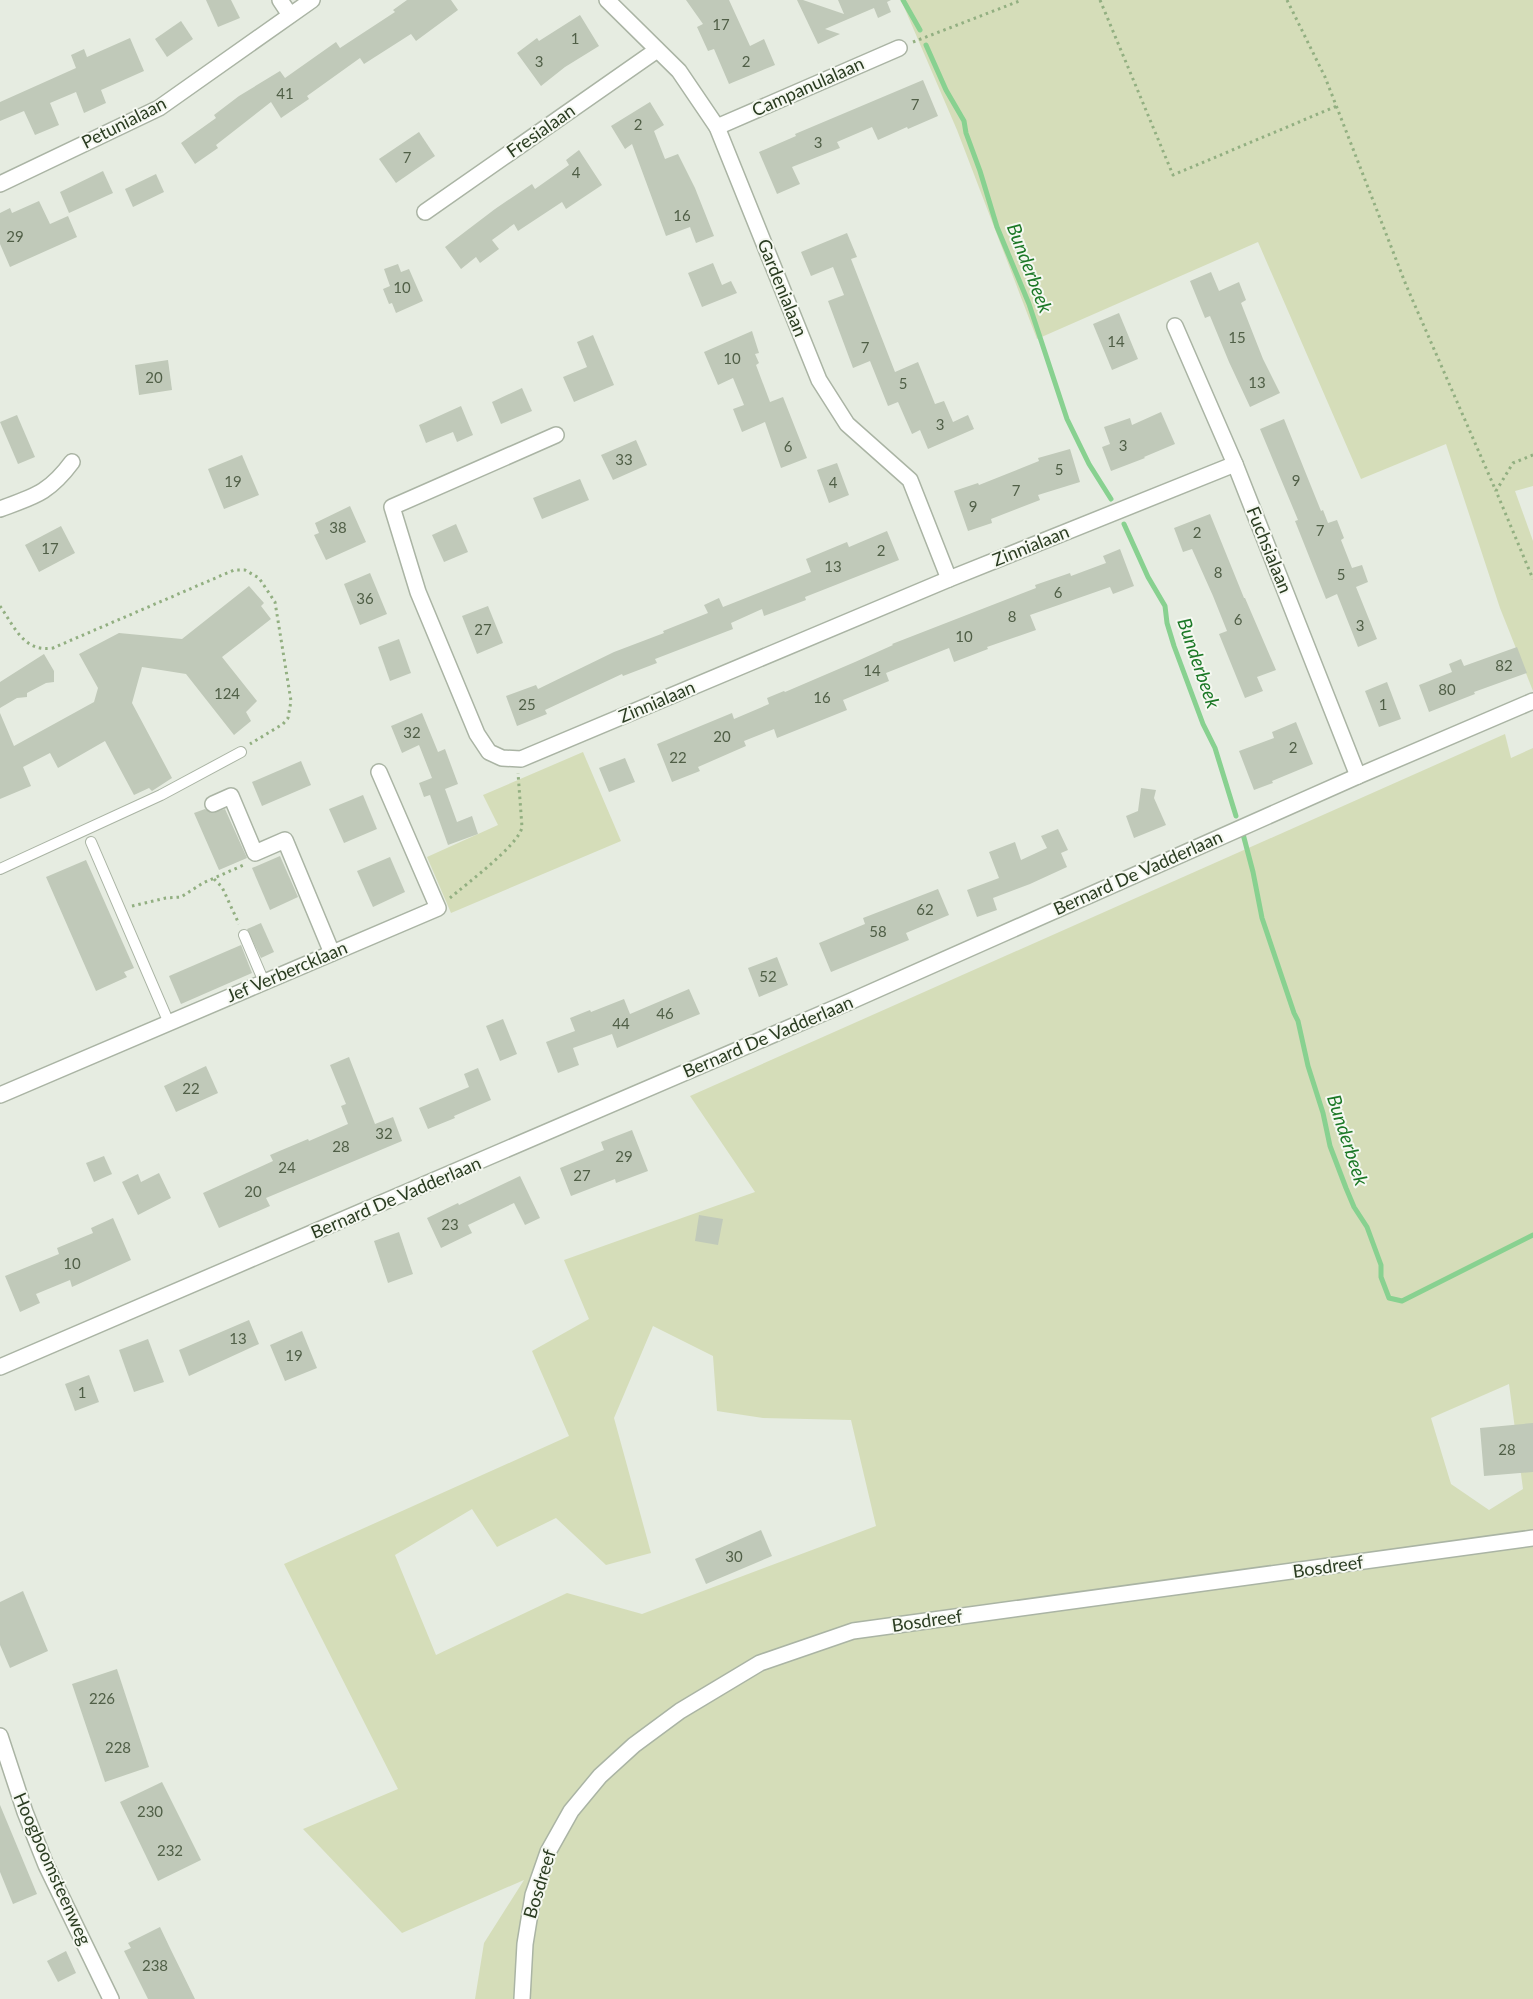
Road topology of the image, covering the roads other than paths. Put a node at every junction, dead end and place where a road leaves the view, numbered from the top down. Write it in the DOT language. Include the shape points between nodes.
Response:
graph roads {
  1 [pos="280,0"];
  2 [pos="312,0"];
  3 [pos="608,0"];
  4 [pos="290,15"];
  5 [pos="899,48"];
  6 [pos="657,50"];
  7 [pos="717,127"];
  8 [pos="0,184"];
  9 [pos="425,212"];
  10 [pos="1175,326"];
  11 [pos="556,435"];
  12 [pos="72,462"];
  13 [pos="1235,464"];
  14 [pos="0,509"];
  15 [pos="949,579"];
  16 [pos="1533,701"];
  17 [pos="240,752"];
  18 [pos="379,772"];
  19 [pos="1358,776"];
  20 [pos="213,804"];
  21 [pos="91,842"];
  22 [pos="0,869"];
  23 [pos="244,936"];
  24 [pos="332,953"];
  25 [pos="264,982"];
  26 [pos="169,1023"];
  27 [pos="0,1095"];
  28 [pos="0,1367"];
  29 [pos="1533,1538"];
  30 [pos="0,1736"];
  31 [pos="111,1999"];
  32 [pos="522,1999"];
  1 -- 4 [label="street"];
  2 -- 4 [label="street, Petunialaan"];
  3 -- 6 [label="street, Gardenialaan"];
  4 -- 8 [label="street, Petunialaan" via="160,108"];
  5 -- 7 [label="street, Campanulalaan"];
  6 -- 7 [label="street, Gardenialaan" via="679,71"];
  6 -- 9 [label="street, Fresialaan"];
  7 -- 15 [label="street, Gardenialaan" via="819,380 847,424 910,480"];
  10 -- 13 [label="street, Fuchsialaan"];
  11 -- 15 [label="street, Zinnialaan" via="392,507 418,592 476,734 490,752 502,758 520,759"];
  12 -- 14 [label="street" via="58,480 36,496"];
  13 -- 15 [label="street, Zinnialaan"];
  13 -- 19 [label="street, Fuchsialaan"];
  16 -- 19 [label="street, Bernard De Vadderlaan"];
  17 -- 22 [label="lane" via="161,795"];
  18 -- 24 [label="street, Jef Verbercklaan" via="438,908"];
  19 -- 28 [label="street, Bernard De Vadderlaan" via="840,1006"];
  20 -- 24 [label="street" via="232,796 255,853 285,840"];
  21 -- 26 [label="lane"];
  23 -- 25 [label="lane"];
  24 -- 25 [label="street, Jef Verbercklaan"];
  25 -- 26 [label="street, Jef Verbercklaan"];
  26 -- 27 [label="street, Jef Verbercklaan"];
  29 -- 32 [label="street, Bosdreef" via="853,1631 760,1663 680,1711 634,1745 600,1776 571,1811 548,1852 533,1895 524,1944"];
  30 -- 31 [label="street, Hoogboomsteenweg" via="46,1864"];
}
